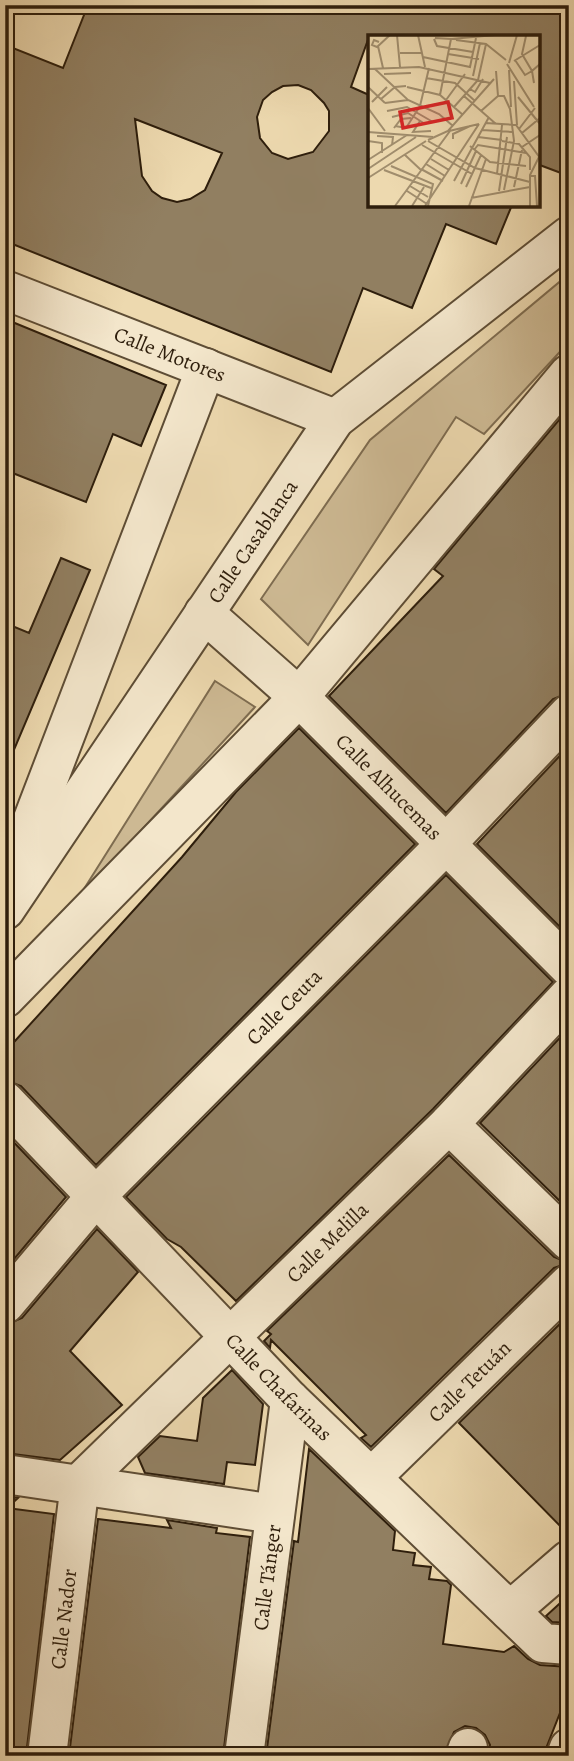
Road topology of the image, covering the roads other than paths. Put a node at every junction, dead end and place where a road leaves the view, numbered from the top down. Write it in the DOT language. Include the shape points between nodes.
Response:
graph roads {
  1 [pos="569,236"];
  2 [pos="5,290"];
  3 [pos="206,368"];
  4 [pos="569,374"];
  5 [pos="335,419"];
  6 [pos="204,613"];
  7 [pos="299,697"];
  8 [pos="569,714"];
  9 [pos="446,844"];
  10 [pos="5,892"];
  11 [pos="5,911"];
  12 [pos="569,967"];
  13 [pos="569,996"];
  14 [pos="5,998"];
  15 [pos="5,1101"];
  16 [pos="449,1124"];
  17 [pos="96,1196"];
  18 [pos="569,1241"];
  19 [pos="569,1284"];
  20 [pos="5,1304"];
  21 [pos="230,1337"];
  22 [pos="290,1400"];
  23 [pos="5,1474"];
  24 [pos="371,1478"];
  25 [pos="80,1483"];
  26 [pos="275,1514"];
  27 [pos="569,1560"];
  28 [pos="510,1611"];
  29 [pos="569,1644"];
  30 [pos="569,1748"];
  31 [pos="47,1756"];
  32 [pos="244,1756"];
  33 [pos="566,1756"];
  1 -- 5 [label="street, Calle Casablanca"];
  2 -- 3 [label="street, Calle Motores"];
  3 -- 5 [label="street, Calle Motores"];
  3 -- 10 [label="street"];
  4 -- 7 [label="street"];
  5 -- 6 [label="street, Calle Casablanca"];
  6 -- 7 [label="street, Calle Alhucemas"];
  6 -- 11 [label="street, Calle Casablanca"];
  7 -- 9 [label="street, Calle Alhucemas"];
  7 -- 14 [label="street"];
  8 -- 9 [label="street, Calle Ceuta"];
  9 -- 12 [label="street, Calle Alhucemas"];
  9 -- 17 [label="street, Calle Ceuta"];
  13 -- 16 [label="street, Calle Melilla"];
  15 -- 17 [label="street, Calle Chafarinas"];
  16 -- 18 [label="street"];
  16 -- 21 [label="street, Calle Melilla"];
  17 -- 20 [label="street, Calle Ceuta"];
  17 -- 21 [label="street, Calle Chafarinas"];
  19 -- 24 [label="street, Calle Tetuán"];
  21 -- 22 [label="street, Calle Chafarinas"];
  21 -- 25 [label="street, Calle Melilla"];
  22 -- 24 [label="street, Calle Chafarinas"];
  22 -- 26 [label="street, Calle Tánger"];
  23 -- 25 [label="street"];
  24 -- 28 [label="street, Calle Chafarinas"];
  25 -- 26 [label="street"];
  25 -- 31 [label="street, Calle Nador"];
  26 -- 32 [label="street, Calle Tánger"];
  27 -- 28 [label="street"];
  28 -- 29 [label="street, Calle Chafarinas" via="543,1643"];
  30 -- 33 [label="street"];
}
